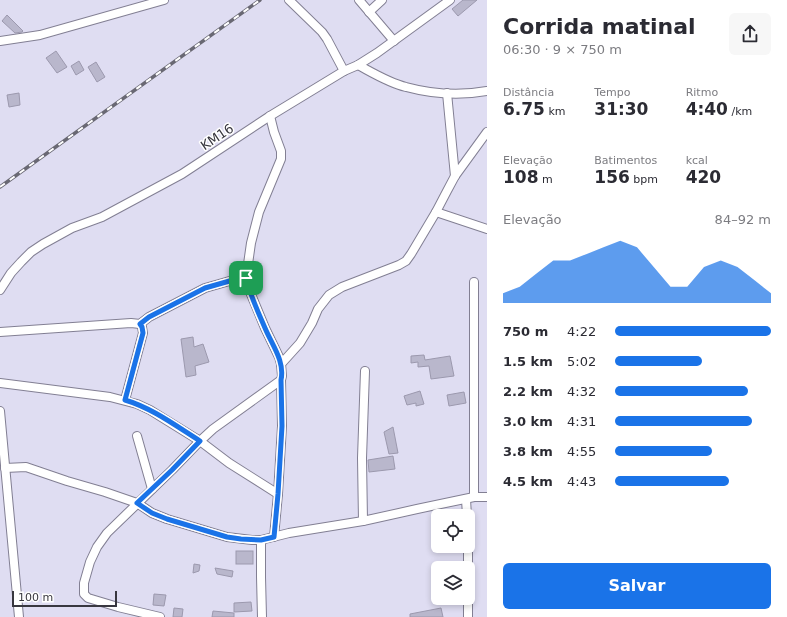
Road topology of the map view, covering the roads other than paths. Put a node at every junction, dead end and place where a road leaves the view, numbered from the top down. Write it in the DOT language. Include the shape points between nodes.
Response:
graph roads {
  1 [pos="164,0"];
  2 [pos="289,0"];
  3 [pos="359,0"];
  4 [pos="382,0"];
  5 [pos="450,0"];
  6 [pos="369,12"];
  7 [pos="0,41"];
  8 [pos="394,41"];
  9 [pos="358,65"];
  10 [pos="344,71"];
  11 [pos="487,91"];
  12 [pos="447,93"];
  13 [pos="270,116"];
  14 [pos="487,132"];
  15 [pos="455,176"];
  16 [pos="436,212"];
  17 [pos="487,229"];
  18 [pos="246,278"];
  19 [pos="474,282"];
  20 [pos="0,290"];
  21 [pos="140,324"];
  22 [pos="0,332"];
  23 [pos="281,364"];
  24 [pos="365,371"];
  25 [pos="281,380"];
  26 [pos="0,383"];
  27 [pos="125,400"];
  28 [pos="0,410"];
  29 [pos="137,436"];
  30 [pos="200,441"];
  31 [pos="5,468"];
  32 [pos="152,489"];
  33 [pos="278,494"];
  34 [pos="487,497"];
  35 [pos="470,498"];
  36 [pos="137,503"];
  37 [pos="468,509"];
  38 [pos="363,521"];
  39 [pos="274,537"];
  40 [pos="261,540"];
  41 [pos="468,605"];
  42 [pos="19,617"];
  43 [pos="160,617"];
  44 [pos="262,617"];
  45 [pos="468,617"];
  1 -- 7 [label="street" via="40,35"];
  2 -- 10 [label="street" via="322,32"];
  3 -- 6 [label="street"];
  4 -- 6 [label="street"];
  5 -- 8 [label="street, KM16"];
  6 -- 8 [label="street"];
  8 -- 9 [label="street, KM16"];
  9 -- 10 [label="street, KM16"];
  9 -- 12 [label="street" via="406,87"];
  10 -- 13 [label="street, KM16"];
  11 -- 12 [label="street"];
  12 -- 15 [label="street"];
  13 -- 18 [label="street" via="281,159 259,212"];
  13 -- 20 [label="street, KM16" via="182,174 102,217 72,228 43,244 21,262"];
  14 -- 15 [label="street"];
  15 -- 16 [label="street"];
  16 -- 17 [label="street"];
  16 -- 23 [label="street" via="406,261 342,287 329,295 318,309 300,343"];
  18 -- 21 [label="street" via="205,288"];
  18 -- 23 [label="street"];
  19 -- 35 [label="street"];
  21 -- 22 [label="street"];
  21 -- 27 [label="street" via="143,333"];
  23 -- 25 [label="street"];
  24 -- 38 [label="street"];
  25 -- 30 [label="street"];
  25 -- 33 [label="street" via="282,426"];
  26 -- 27 [label="street"];
  27 -- 30 [label="street" via="150,410"];
  28 -- 31 [label="street"];
  29 -- 32 [label="street"];
  30 -- 32 [label="street"];
  30 -- 33 [label="street" via="228,463"];
  31 -- 36 [label="street" via="26,467"];
  31 -- 42 [label="street"];
  32 -- 36 [label="street"];
  33 -- 39 [label="street"];
  34 -- 35 [label="street"];
  35 -- 37 [label="street"];
  35 -- 38 [label="street"];
  36 -- 40 [label="street" via="152,513 201,530 227,537"];
  36 -- 43 [label="street" via="107,533 97,547 84,583 84,594 88,598"];
  38 -- 39 [label="street"];
  39 -- 40 [label="street"];
  40 -- 44 [label="street"];
  41 -- 45 [label="street"];
}
